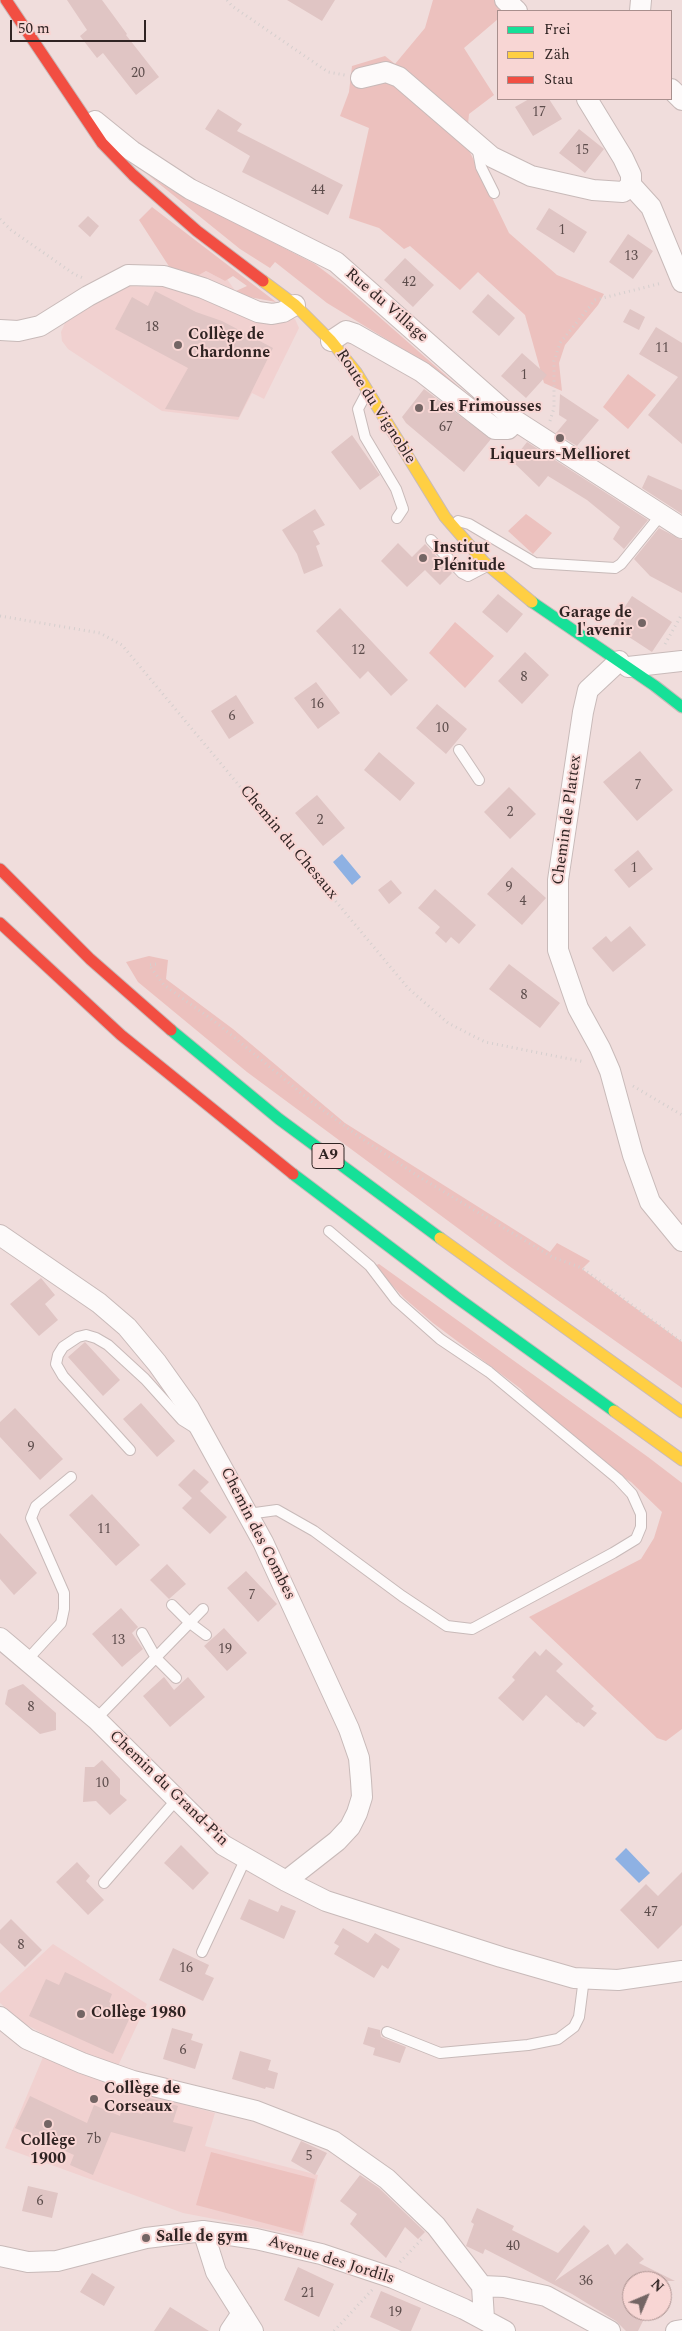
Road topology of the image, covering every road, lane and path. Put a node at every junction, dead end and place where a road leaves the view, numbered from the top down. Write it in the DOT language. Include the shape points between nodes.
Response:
graph roads {
  1 [pos="6,0"];
  2 [pos="227,0"];
  3 [pos="506,0"];
  4 [pos="516,10"];
  5 [pos="361,78"];
  6 [pos="672,90"];
  7 [pos="588,100"];
  8 [pos="682,100"];
  9 [pos="76,107"];
  10 [pos="476,142"];
  11 [pos="631,185"];
  12 [pos="494,193"];
  13 [pos="0,219"];
  14 [pos="679,278"];
  15 [pos="104,288"];
  16 [pos="295,305"];
  17 [pos="0,330"];
  18 [pos="332,341"];
  19 [pos="367,391"];
  20 [pos="516,421"];
  21 [pos="542,439"];
  22 [pos="660,516"];
  23 [pos="445,517"];
  24 [pos="397,518"];
  25 [pos="682,528"];
  26 [pos="431,540"];
  27 [pos="488,566"];
  28 [pos="682,614"];
  29 [pos="0,616"];
  30 [pos="682,661"];
  31 [pos="623,664"];
  32 [pos="654,664"];
  33 [pos="682,707"];
  34 [pos="459,750"];
  35 [pos="479,780"];
  36 [pos="0,869"];
  37 [pos="0,923"];
  38 [pos="156,964"];
  39 [pos="585,1062"];
  40 [pos="329,1231"];
  41 [pos="0,1235"];
  42 [pos="682,1240"];
  43 [pos="10,1246"];
  44 [pos="682,1342"];
  45 [pos="682,1412"];
  46 [pos="203,1432"];
  47 [pos="130,1450"];
  48 [pos="682,1460"];
  49 [pos="71,1477"];
  50 [pos="248,1514"];
  51 [pos="172,1605"];
  52 [pos="203,1609"];
  53 [pos="190,1623"];
  54 [pos="142,1633"];
  55 [pos="206,1635"];
  56 [pos="0,1638"];
  57 [pos="156,1658"];
  58 [pos="27,1660"];
  59 [pos="176,1678"];
  60 [pos="96,1719"];
  61 [pos="177,1799"];
  62 [pos="245,1860"];
  63 [pos="286,1881"];
  64 [pos="104,1883"];
  65 [pos="202,1952"];
  66 [pos="682,1971"];
  67 [pos="584,1978"];
  68 [pos="0,2017"];
  69 [pos="387,2032"];
  70 [pos="203,2231"];
  71 [pos="426,2236"];
  72 [pos="0,2256"];
  73 [pos="396,2266"];
  74 [pos="378,2284"];
  75 [pos="482,2286"];
  76 [pos="242,2313"];
  77 [pos="484,2319"];
  78 [pos="682,2330"];
  79 [pos="230,2331"];
  80 [pos="253,2331"];
  81 [pos="334,2331"];
  82 [pos="505,2331"];
  83 [pos="610,2331"];
  84 [pos="676,2331"];
  1 -- 9 [label="main road, Route du Vignoble"];
  2 -- 5 [label="path" via="328,72"];
  3 -- 4 [label="street"];
  5 -- 10 [label="street" via="386,72 400,77"];
  6 -- 8 [label="street"];
  7 -- 11 [label="street" via="623,158 631,175"];
  9 -- 16 [label="main road, Route du Vignoble" via="102,143 133,175 197,230"];
  9 -- 20 [label="street, Rue du Village" via="132,151 190,189 336,262"];
  10 -- 11 [label="street" via="492,157 531,176 593,190 623,192"];
  10 -- 12 [label="lane" via="481,167"];
  11 -- 14 [label="street" via="651,208"];
  13 -- 15 [label="path" via="74,274"];
  14 -- 21 [label="path" via="594,300 560,343 554,361 554,408"];
  15 -- 16 [label="street" via="128,276 164,276 203,288 258,312 283,312"];
  15 -- 17 [label="street" via="40,326 18,331"];
  16 -- 18 [label="main road, Route du Vignoble"];
  18 -- 19 [label="main road, Route du Vignoble"];
  18 -- 20 [label="street" via="346,332 355,334 422,372 495,429 508,429"];
  19 -- 23 [label="main road, Route du Vignoble"];
  19 -- 24 [label="lane" via="358,410 365,437 396,490 403,509"];
  20 -- 21 [label="street, Rue du Village"];
  21 -- 22 [label="street, Rue du Village"];
  22 -- 23 [label="lane" via="621,564 614,568 535,563 469,524"];
  22 -- 25 [label="street, Rue du Village"];
  23 -- 27 [label="main road, Route du Vignoble"];
  26 -- 27 [label="lane" via="468,576"];
  27 -- 31 [label="main road, Route du Vignoble" via="535,604"];
  28 -- 32 [label="path"];
  29 -- 39 [label="path, Chemin du Chesaux" via="100,633 122,645 408,988 448,1023 485,1042"];
  30 -- 32 [label="street"];
  31 -- 32 [label="street"];
  31 -- 33 [label="main road, Route du Vignoble"];
  31 -- 42 [label="street, Chemin de Plattex" via="588,690 558,880 558,950 578,1008 610,1071 633,1155 650,1202"];
  34 -- 35 [label="lane"];
  36 -- 45 [label="main road, A9" via="90,959 279,1119"];
  37 -- 48 [label="main road, A9" via="121,1035 256,1146"];
  38 -- 44 [label="path" via="149,966 164,985 361,1138 552,1257 582,1268"];
  40 -- 50 [label="lane" via="370,1266 396,1300 440,1339 489,1372 618,1479 632,1494 641,1514 641,1527 636,1539 613,1553 472,1629 448,1626 314,1531 277,1510"];
  41 -- 43 [label="street, Chemin des Combes"];
  43 -- 46 [label="street, Chemin des Combes" via="127,1327 162,1370"];
  46 -- 47 [label="lane" via="182,1420 108,1344 86,1335 78,1337 64,1347 56,1364 63,1376"];
  46 -- 50 [label="street, Chemin des Combes"];
  49 -- 58 [label="lane" via="36,1506 31,1518 64,1593 64,1609 60,1623"];
  50 -- 63 [label="street, Chemin des Combes" via="349,1729 359,1758 362,1797 350,1827"];
  51 -- 53 [label="lane"];
  52 -- 53 [label="lane"];
  53 -- 55 [label="lane"];
  53 -- 57 [label="lane"];
  54 -- 57 [label="lane"];
  56 -- 58 [label="street, Chemin du Grand-Pin"];
  57 -- 59 [label="lane"];
  57 -- 60 [label="lane"];
  58 -- 60 [label="street, Chemin du Grand-Pin"];
  60 -- 61 [label="street, Chemin du Grand-Pin"];
  61 -- 62 [label="street, Chemin du Grand-Pin" via="223,1845"];
  61 -- 64 [label="lane"];
  62 -- 63 [label="street, Chemin du Grand-Pin"];
  62 -- 65 [label="lane"];
  63 -- 67 [label="street, Chemin du Grand-Pin" via="326,1901 396,1924 500,1957"];
  66 -- 67 [label="street, Chemin du Grand-Pin" via="618,1980"];
  67 -- 69 [label="lane" via="579,2017 574,2027 558,2039 440,2053"];
  68 -- 75 [label="street" via="26,2039 82,2063 133,2081 256,2111 333,2141 387,2179 436,2226"];
  70 -- 72 [label="street, Avenue des Jordils" via="146,2238 57,2261 28,2262"];
  70 -- 76 [label="street" via="216,2272"];
  70 -- 77 [label="street, Avenue des Jordils" via="256,2238 321,2254 393,2278"];
  71 -- 73 [label="path"];
  74 -- 81 [label="path"];
  75 -- 77 [label="street"];
  75 -- 83 [label="street" via="546,2296"];
  76 -- 79 [label="street"];
  76 -- 80 [label="street"];
  77 -- 82 [label="street, Avenue des Jordils"];
  78 -- 84 [label="street"];
}
